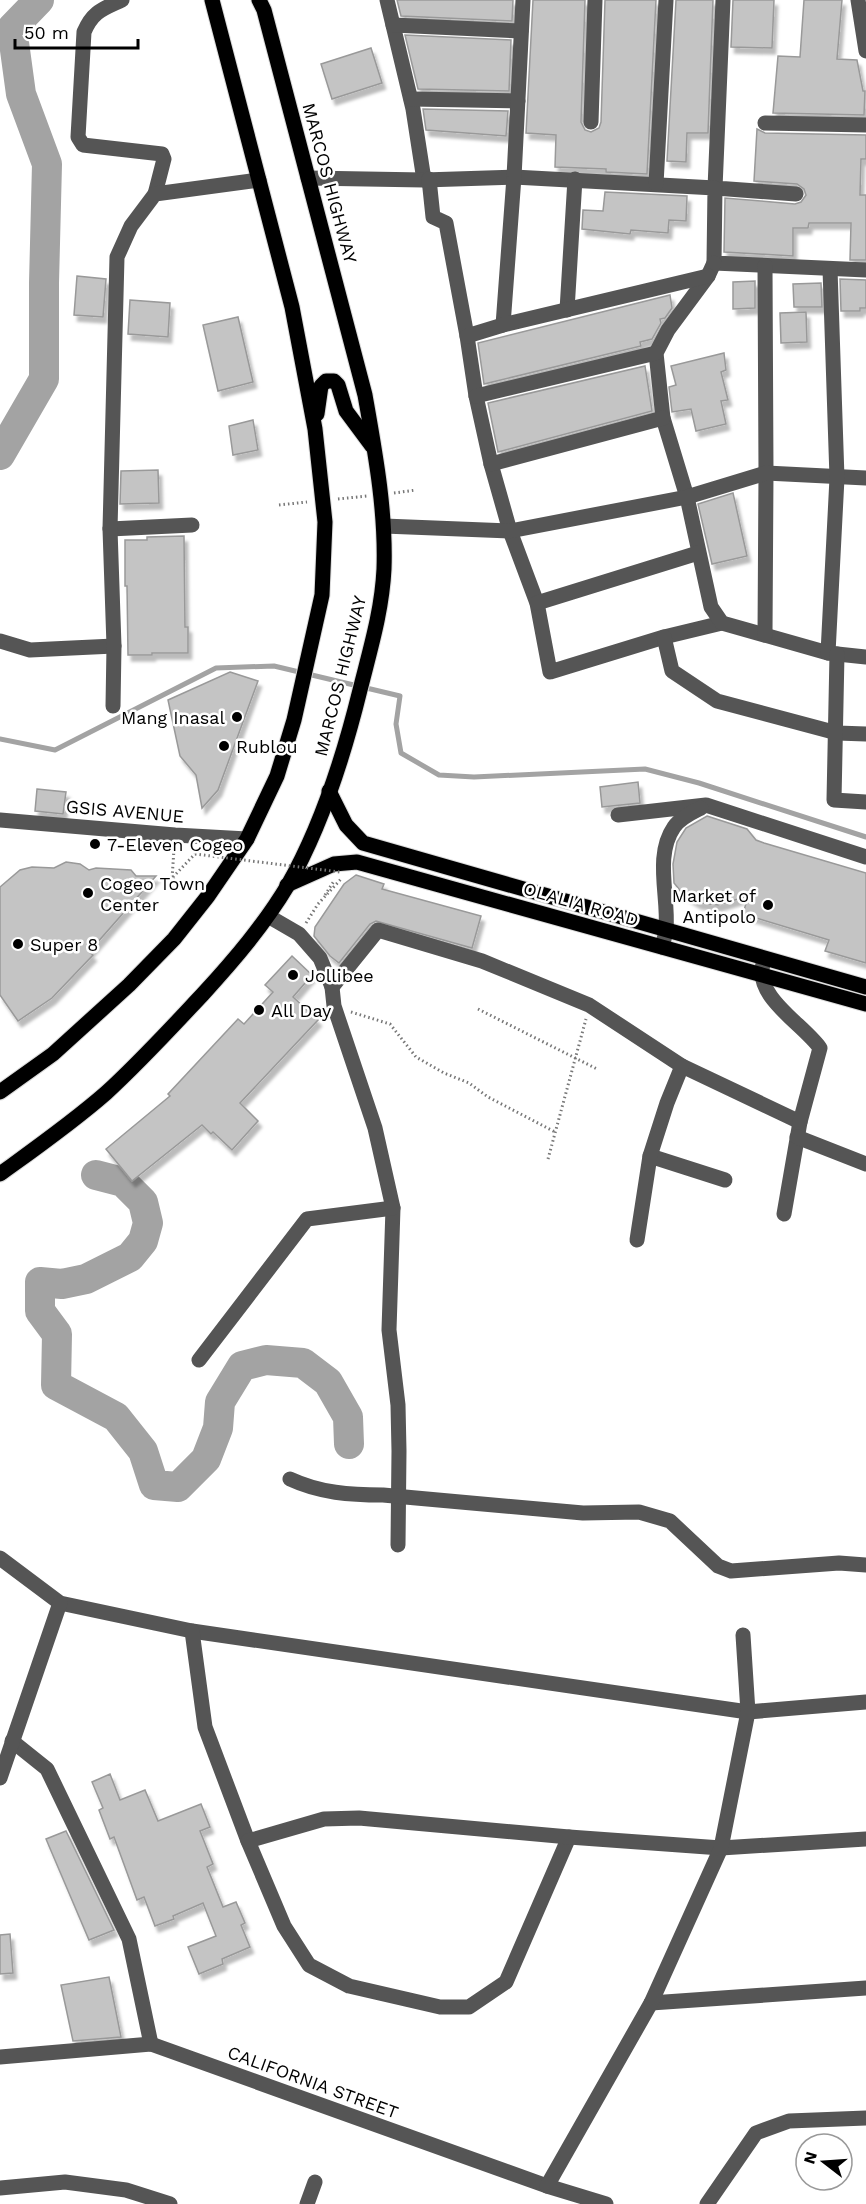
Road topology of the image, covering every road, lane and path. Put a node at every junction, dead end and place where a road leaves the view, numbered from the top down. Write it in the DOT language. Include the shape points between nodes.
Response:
graph roads {
  1 [pos="122,0"];
  2 [pos="212,0"];
  3 [pos="259,0"];
  4 [pos="387,0"];
  5 [pos="523,0"];
  6 [pos="595,0"];
  7 [pos="666,0"];
  8 [pos="723,0"];
  9 [pos="858,0"];
  10 [pos="393,25"];
  11 [pos="521,31"];
  12 [pos="866,51"];
  13 [pos="411,99"];
  14 [pos="518,101"];
  15 [pos="591,122"];
  16 [pos="765,123"];
  17 [pos="866,125"];
  18 [pos="514,177"];
  19 [pos="308,178"];
  20 [pos="575,179"];
  21 [pos="259,180"];
  22 [pos="427,180"];
  23 [pos="656,184"];
  24 [pos="714,188"];
  25 [pos="155,194"];
  26 [pos="796,194"];
  27 [pos="765,266"];
  28 [pos="830,269"];
  29 [pos="711,270"];
  30 [pos="866,270"];
  31 [pos="567,310"];
  32 [pos="503,325"];
  33 [pos="467,336"];
  34 [pos="656,353"];
  35 [pos="476,396"];
  36 [pos="663,418"];
  37 [pos="315,429"];
  38 [pos="375,449"];
  39 [pos="491,464"];
  40 [pos="766,473"];
  41 [pos="837,478"];
  42 [pos="866,478"];
  43 [pos="416,490"];
  44 [pos="381,494"];
  45 [pos="687,496"];
  46 [pos="324,501"];
  47 [pos="279,506"];
  48 [pos="192,525"];
  49 [pos="384,526"];
  50 [pos="110,529"];
  51 [pos="510,531"];
  52 [pos="698,553"];
  53 [pos="537,603"];
  54 [pos="722,623"];
  55 [pos="765,635"];
  56 [pos="664,637"];
  57 [pos="0,641"];
  58 [pos="114,646"];
  59 [pos="833,654"];
  60 [pos="866,657"];
  61 [pos="113,706"];
  62 [pos="837,733"];
  63 [pos="866,734"];
  64 [pos="329,791"];
  65 [pos="866,802"];
  66 [pos="706,805"];
  67 [pos="618,815"];
  68 [pos="0,820"];
  69 [pos="175,835"];
  70 [pos="247,839"];
  71 [pos="866,857"];
  72 [pos="357,862"];
  73 [pos="172,879"];
  74 [pos="287,885"];
  75 [pos="208,896"];
  76 [pos="318,904"];
  77 [pos="268,916"];
  78 [pos="666,930"];
  79 [pos="298,934"];
  80 [pos="662,947"];
  81 [pos="764,958"];
  82 [pos="760,975"];
  83 [pos="332,987"];
  84 [pos="866,987"];
  85 [pos="866,1004"];
  86 [pos="589,1005"];
  87 [pos="334,1006"];
  88 [pos="478,1010"];
  89 [pos="576,1058"];
  90 [pos="682,1066"];
  91 [pos="597,1069"];
  92 [pos="0,1092"];
  93 [pos="800,1122"];
  94 [pos="555,1132"];
  95 [pos="797,1137"];
  96 [pos="650,1156"];
  97 [pos="548,1159"];
  98 [pos="866,1164"];
  99 [pos="0,1174"];
  100 [pos="725,1180"];
  101 [pos="393,1208"];
  102 [pos="784,1214"];
  103 [pos="637,1240"];
  104 [pos="200,1359"];
  105 [pos="290,1479"];
  106 [pos="399,1497"];
  107 [pos="398,1545"];
  108 [pos="0,1558"];
  109 [pos="866,1565"];
  110 [pos="60,1602"];
  111 [pos="192,1631"];
  112 [pos="743,1635"];
  113 [pos="866,1702"];
  114 [pos="748,1712"];
  115 [pos="12,1741"];
  116 [pos="0,1778"];
  117 [pos="569,1837"];
  118 [pos="866,1839"];
  119 [pos="248,1841"];
  120 [pos="721,1848"];
  121 [pos="866,1988"];
  122 [pos="651,2003"];
  123 [pos="151,2044"];
  124 [pos="0,2057"];
  125 [pos="866,2118"];
  126 [pos="315,2182"];
  127 [pos="547,2186"];
  128 [pos="0,2188"];
  129 [pos="170,2204"];
  130 [pos="307,2204"];
  131 [pos="606,2204"];
  132 [pos="707,2204"];
  1 -- 25 [label="street" via="98,11 84,32 78,137 83,145 162,154"];
  2 -- 21 [label="main road, MARCOS HIGHWAY"];
  3 -- 19 [label="main road, MARCOS HIGHWAY"];
  4 -- 10 [label="street"];
  5 -- 11 [label="street"];
  6 -- 15 [label="street"];
  7 -- 23 [label="street"];
  8 -- 24 [label="street"];
  9 -- 12 [label="street"];
  10 -- 11 [label="street"];
  10 -- 13 [label="street"];
  11 -- 14 [label="street"];
  13 -- 14 [label="street"];
  13 -- 22 [label="street"];
  14 -- 18 [label="street"];
  16 -- 17 [label="street"];
  18 -- 20 [label="street"];
  18 -- 22 [label="street"];
  18 -- 32 [label="street"];
  19 -- 22 [label="street"];
  19 -- 38 [label="main road, MARCOS HIGHWAY" via="365,395"];
  20 -- 23 [label="street"];
  20 -- 31 [label="street"];
  21 -- 25 [label="street"];
  21 -- 37 [label="main road, MARCOS HIGHWAY" via="292,307"];
  22 -- 33 [label="street" via="433,217 446,223"];
  23 -- 24 [label="street"];
  24 -- 26 [label="street"];
  24 -- 29 [label="street"];
  25 -- 50 [label="street" via="131,226 117,257"];
  27 -- 28 [label="street"];
  27 -- 29 [label="street"];
  27 -- 40 [label="street"];
  28 -- 30 [label="street"];
  28 -- 41 [label="street"];
  29 -- 31 [label="street"];
  29 -- 34 [label="street"];
  31 -- 32 [label="street"];
  32 -- 33 [label="street"];
  33 -- 35 [label="street"];
  34 -- 35 [label="street"];
  34 -- 36 [label="street"];
  35 -- 39 [label="street"];
  36 -- 39 [label="street"];
  36 -- 45 [label="street"];
  37 -- 38 [label="main road" via="321,386 334,381 346,411"];
  37 -- 46 [label="main road, MARCOS HIGHWAY"];
  38 -- 44 [label="main road, MARCOS HIGHWAY"];
  39 -- 51 [label="street"];
  40 -- 41 [label="street"];
  40 -- 45 [label="street"];
  40 -- 55 [label="street"];
  41 -- 42 [label="street"];
  41 -- 59 [label="street"];
  43 -- 44 [label="path"];
  44 -- 46 [label="path"];
  44 -- 49 [label="main road, MARCOS HIGHWAY"];
  45 -- 51 [label="street"];
  45 -- 52 [label="street"];
  46 -- 47 [label="path"];
  46 -- 70 [label="main road, MARCOS HIGHWAY" via="322,595 305,680 277,776"];
  48 -- 50 [label="street"];
  49 -- 51 [label="street"];
  49 -- 64 [label="main road, MARCOS HIGHWAY" via="380,615"];
  50 -- 58 [label="street"];
  51 -- 53 [label="street"];
  52 -- 53 [label="street"];
  52 -- 54 [label="street" via="711,607"];
  53 -- 56 [label="street" via="550,672"];
  54 -- 55 [label="street"];
  54 -- 56 [label="street"];
  55 -- 59 [label="street"];
  56 -- 62 [label="street" via="672,671 717,701"];
  57 -- 58 [label="street" via="30,650"];
  58 -- 61 [label="street"];
  59 -- 60 [label="street"];
  59 -- 62 [label="street"];
  62 -- 63 [label="street"];
  62 -- 65 [label="street" via="834,800"];
  64 -- 74 [label="main road, MARCOS HIGHWAY"];
  64 -- 78 [label="main road, OLALIA ROAD" via="346,825 363,843"];
  66 -- 67 [label="street"];
  66 -- 71 [label="street"];
  66 -- 78 [label="street" via="682,819 668,840 664,873"];
  68 -- 69 [label="street, GSIS AVENUE"];
  69 -- 70 [label="street, GSIS AVENUE"];
  69 -- 73 [label="path"];
  70 -- 75 [label="main road, MARCOS HIGHWAY"];
  72 -- 74 [label="main road, OLALIA ROAD" via="334,864"];
  72 -- 76 [label="path"];
  72 -- 80 [label="main road, OLALIA ROAD"];
  73 -- 75 [label="path"];
  73 -- 76 [label="path, bridge" via="195,854 340,872"];
  74 -- 77 [label="main road, MARCOS HIGHWAY"];
  75 -- 92 [label="main road, MARCOS HIGHWAY" via="174,939 129,985 53,1054"];
  76 -- 79 [label="path"];
  77 -- 79 [label="street"];
  77 -- 99 [label="main road, MARCOS HIGHWAY" via="248,945 106,1093"];
  78 -- 80 [label="street"];
  78 -- 81 [label="main road, OLALIA ROAD"];
  79 -- 83 [label="street" via="320,958"];
  80 -- 82 [label="main road, OLALIA ROAD"];
  81 -- 82 [label="street"];
  81 -- 84 [label="main road, OLALIA ROAD"];
  82 -- 85 [label="main road, OLALIA ROAD"];
  82 -- 93 [label="street" via="771,998 820,1048"];
  83 -- 86 [label="street" via="378,930 482,962"];
  83 -- 87 [label="street"];
  86 -- 89 [label="path"];
  86 -- 90 [label="street"];
  87 -- 94 [label="path" via="390,1024 416,1057"];
  87 -- 101 [label="street" via="375,1128"];
  88 -- 89 [label="path"];
  89 -- 91 [label="path"];
  89 -- 94 [label="path"];
  90 -- 93 [label="street"];
  90 -- 96 [label="street"];
  93 -- 95 [label="street"];
  94 -- 97 [label="path"];
  95 -- 98 [label="street"];
  95 -- 102 [label="street"];
  96 -- 100 [label="street"];
  96 -- 103 [label="street"];
  101 -- 104 [label="street" via="307,1219"];
  101 -- 106 [label="street" via="389,1330 398,1405"];
  105 -- 106 [label="street" via="327,1492"];
  106 -- 107 [label="street"];
  106 -- 109 [label="street" via="583,1513 639,1512 670,1521 718,1566 731,1571 839,1563"];
  108 -- 110 [label="street"];
  110 -- 111 [label="street"];
  110 -- 115 [label="street"];
  111 -- 114 [label="street"];
  111 -- 119 [label="street" via="205,1727"];
  112 -- 114 [label="street"];
  113 -- 114 [label="street"];
  114 -- 120 [label="street"];
  115 -- 116 [label="street"];
  115 -- 123 [label="street" via="47,1769 129,1939"];
  117 -- 119 [label="street" via="359,1818 324,1819"];
  117 -- 119 [label="street" via="507,1982 469,2007 440,2007 350,1986 309,1965 284,1926"];
  117 -- 120 [label="street"];
  118 -- 120 [label="street"];
  120 -- 122 [label="street"];
  121 -- 122 [label="street"];
  122 -- 127 [label="street"];
  123 -- 124 [label="street, CALIFORNIA STREET"];
  123 -- 127 [label="street, CALIFORNIA STREET"];
  125 -- 132 [label="street" via="789,2121 756,2133"];
  126 -- 130 [label="street"];
  127 -- 131 [label="street, CALIFORNIA STREET"];
  128 -- 129 [label="street" via="65,2182 126,2190"];
}
